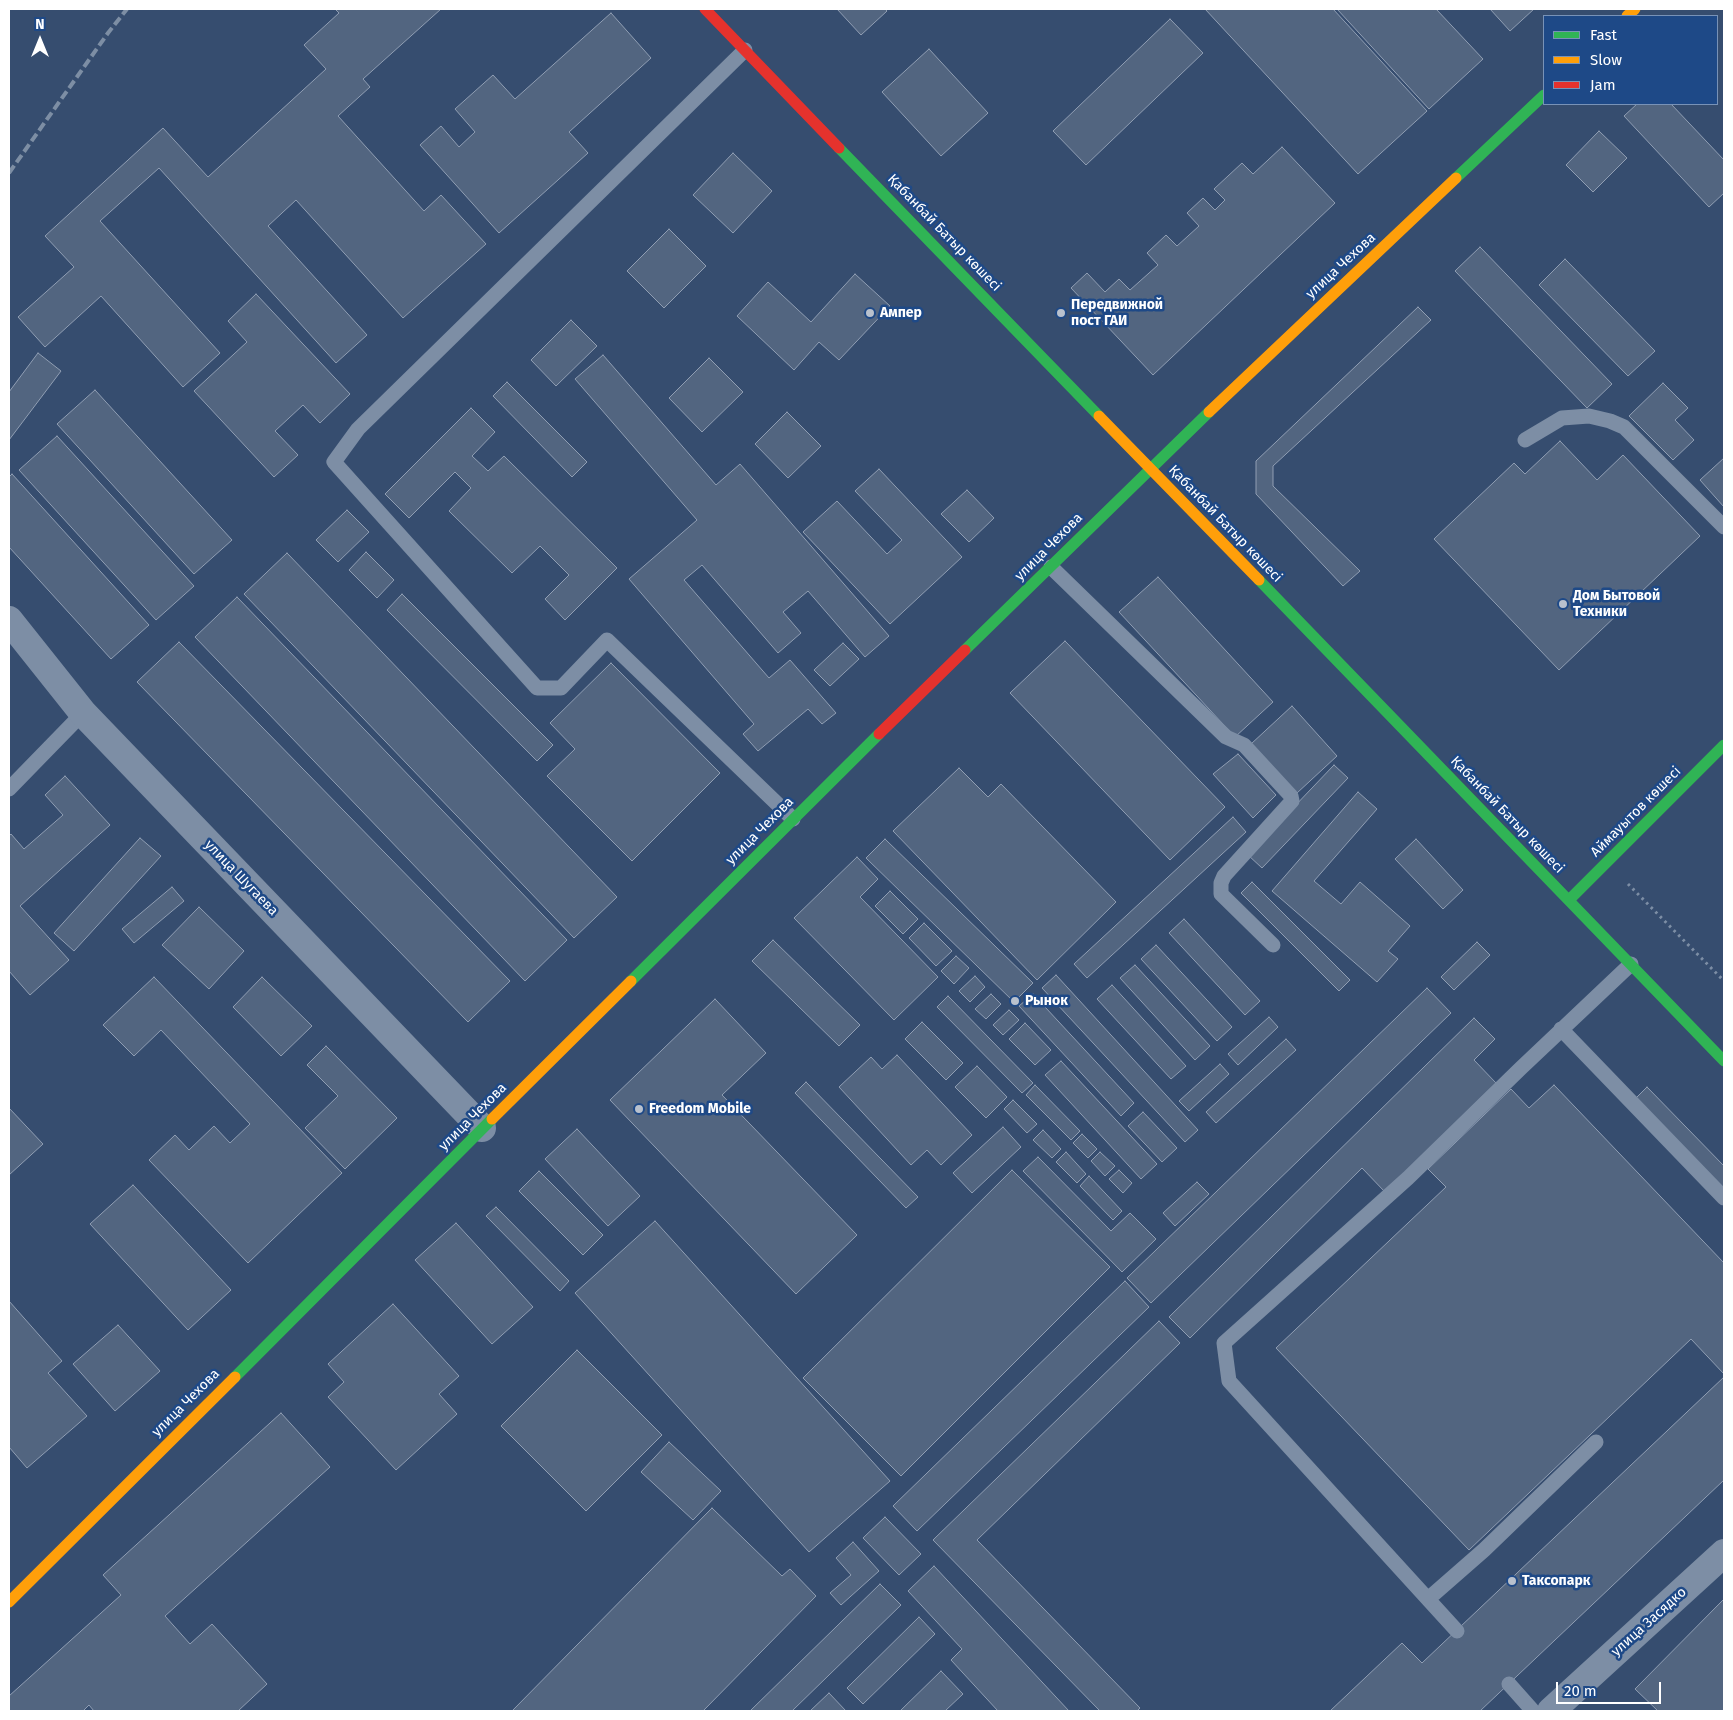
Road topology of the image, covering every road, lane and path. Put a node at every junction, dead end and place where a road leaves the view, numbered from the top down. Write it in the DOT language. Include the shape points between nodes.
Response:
graph roads {
  1 [pos="705,9"];
  2 [pos="745,50"];
  3 [pos="1543,95"];
  4 [pos="1525,440"];
  5 [pos="1150,468"];
  6 [pos="1724,527"];
  7 [pos="1051,567"];
  8 [pos="9,620"];
  9 [pos="82,713"];
  10 [pos="1724,745"];
  11 [pos="9,789"];
  12 [pos="793,819"];
  13 [pos="1606,863"];
  14 [pos="1569,900"];
  15 [pos="1273,944"];
  16 [pos="1631,964"];
  17 [pos="1724,981"];
  18 [pos="1561,1029"];
  19 [pos="1724,1061"];
  20 [pos="482,1128"];
  21 [pos="1724,1198"];
  22 [pos="1596,1442"];
  23 [pos="1724,1553"];
  24 [pos="1428,1599"];
  25 [pos="9,1602"];
  26 [pos="1457,1631"];
  27 [pos="1509,1684"];
  28 [pos="1533,1711"];
  29 [pos="1551,1711"];
  1 -- 2 [label="street, Қабанбай Батыр көшесі"];
  2 -- 5 [label="street, Қабанбай Батыр көшесі"];
  2 -- 12 [label="lane" via="358,429 334,462 537,688 561,688 607,640"];
  3 -- 5 [label="street, улица Чехова"];
  4 -- 6 [label="lane" via="1562,418 1589,416 1624,427"];
  5 -- 7 [label="street, улица Чехова"];
  5 -- 14 [label="street, Қабанбай Батыр көшесі"];
  7 -- 12 [label="street, улица Чехова"];
  7 -- 15 [label="lane" via="1226,737 1244,745 1292,796 1292,801 1221,883 1221,894"];
  8 -- 9 [label="street, улица Шугаева"];
  9 -- 11 [label="lane"];
  9 -- 20 [label="street, улица Шугаева"];
  10 -- 13 [label="street, Аймауытов көшесі"];
  12 -- 20 [label="street, улица Чехова"];
  13 -- 14 [label="street, Аймауытов көшесі"];
  13 -- 17 [label="path"];
  14 -- 16 [label="street, Қабанбай Батыр көшесі"];
  16 -- 18 [label="lane"];
  16 -- 19 [label="street, Қабанбай Батыр көшесі"];
  18 -- 21 [label="lane"];
  18 -- 24 [label="lane" via="1408,1178 1224,1343 1229,1381"];
  20 -- 25 [label="street, улица Чехова"];
  22 -- 24 [label="lane"];
  23 -- 29 [label="street, улица Засядко"];
  24 -- 26 [label="lane"];
  27 -- 28 [label="lane"];
}
